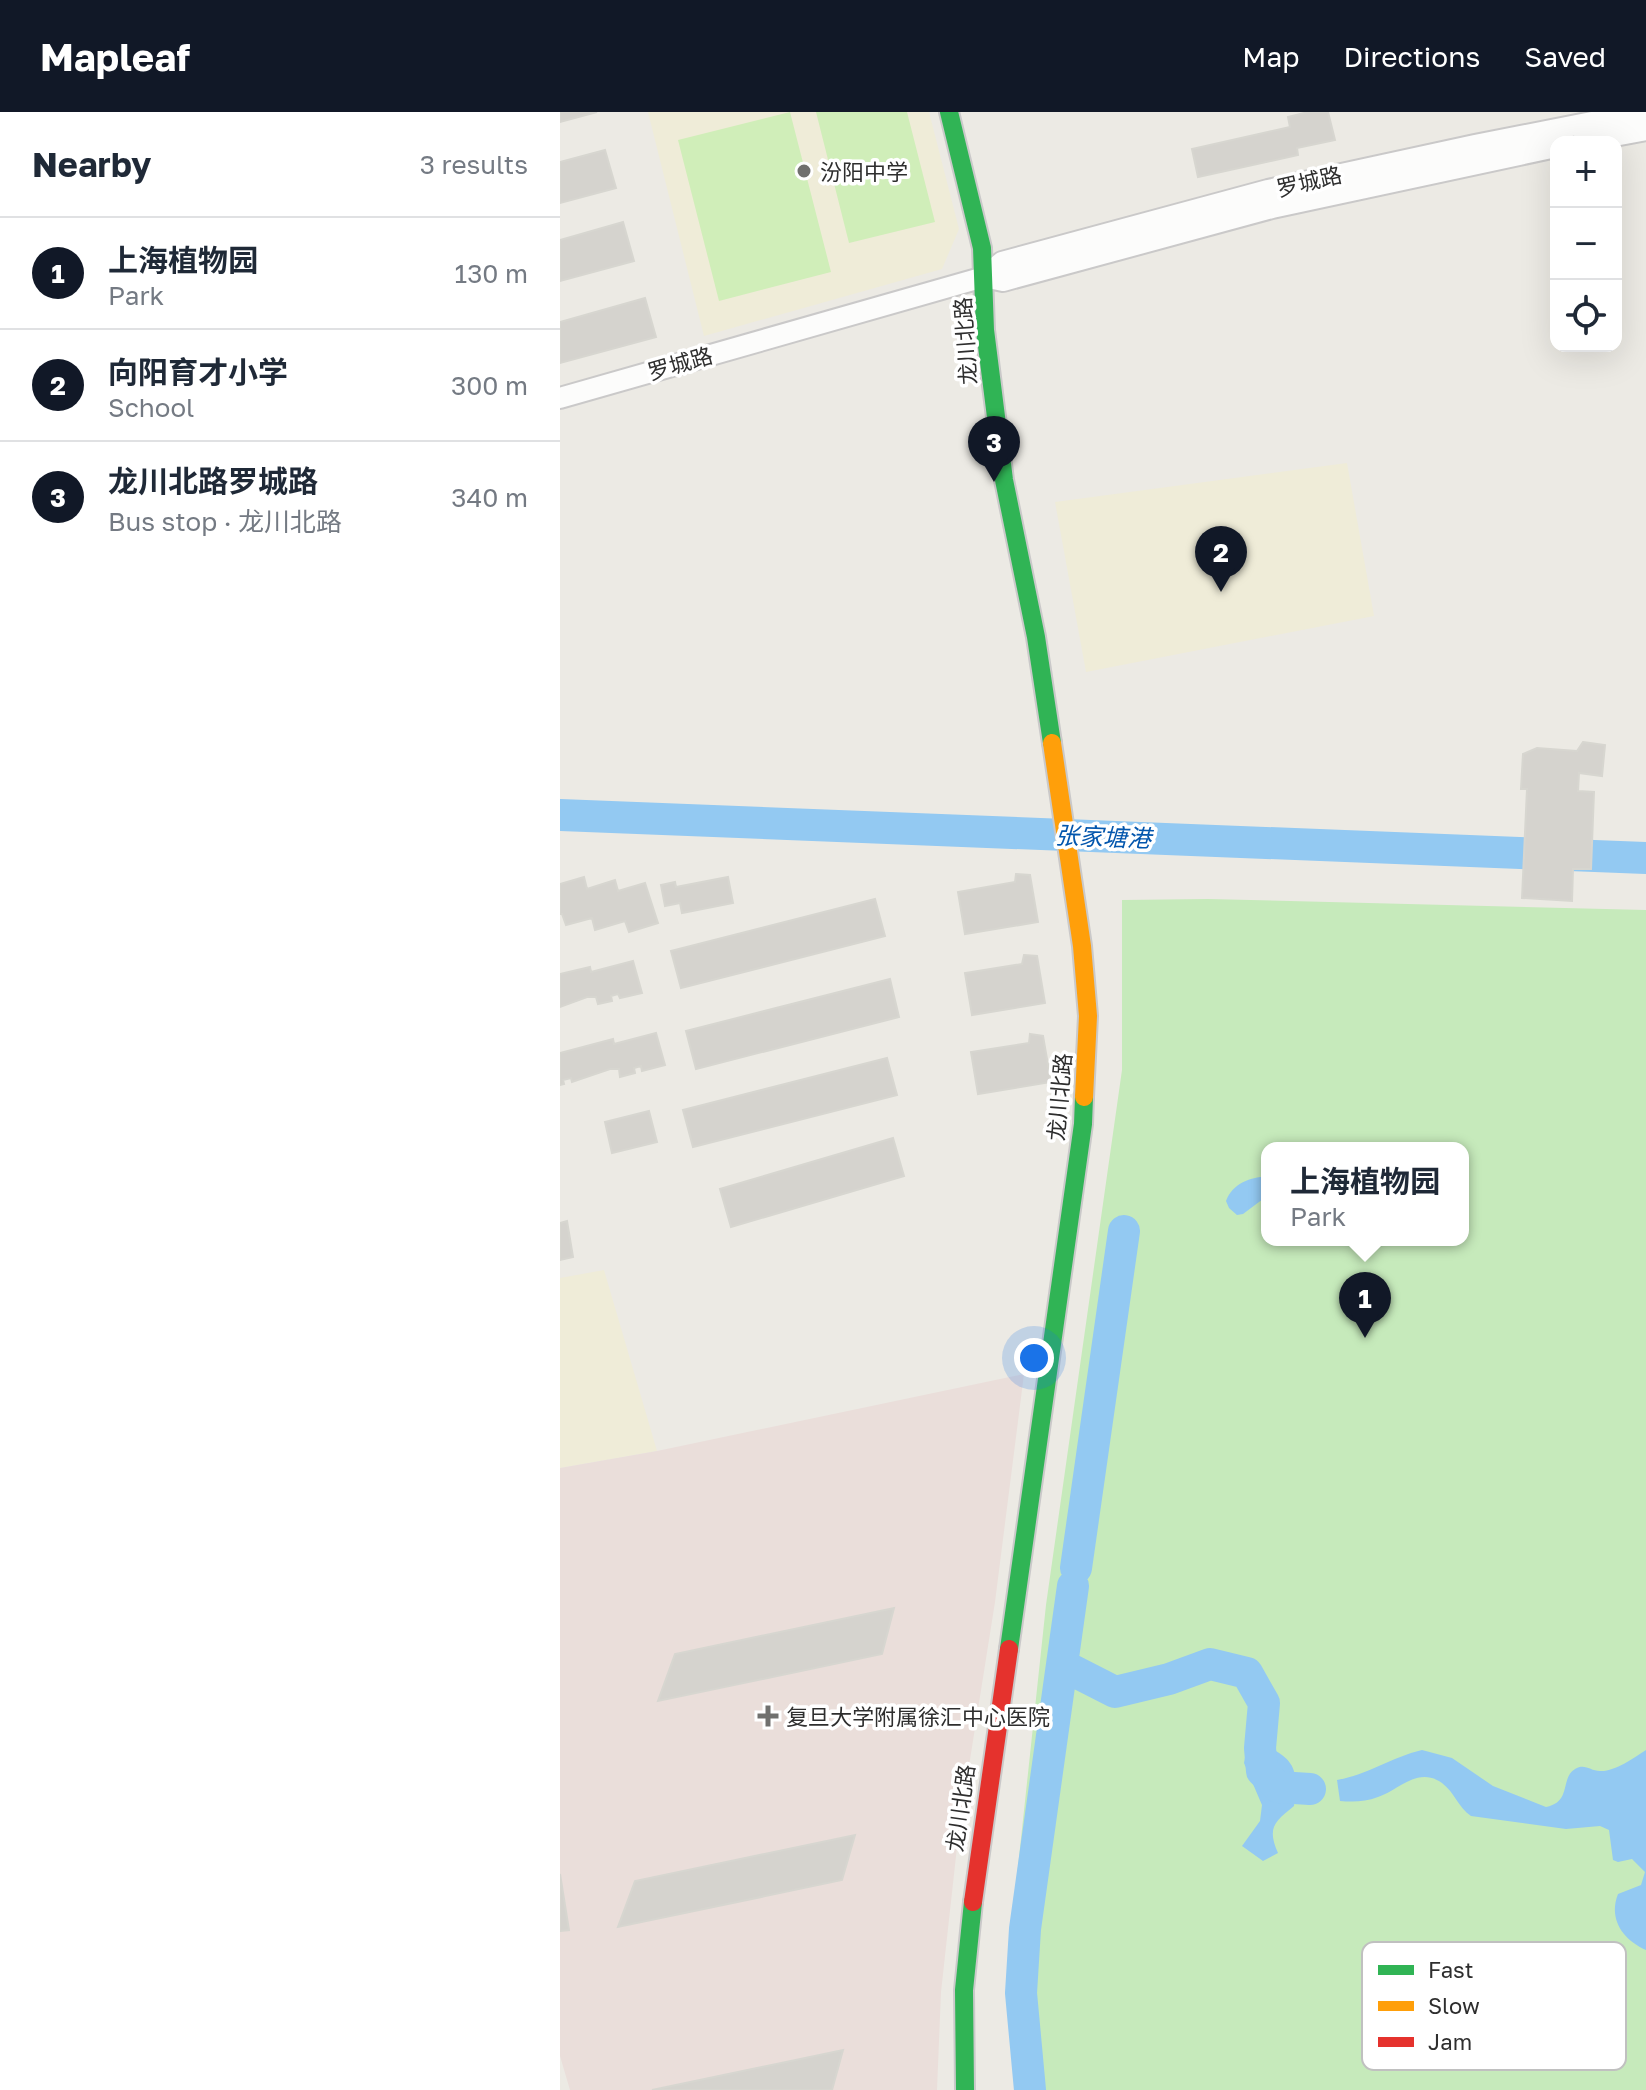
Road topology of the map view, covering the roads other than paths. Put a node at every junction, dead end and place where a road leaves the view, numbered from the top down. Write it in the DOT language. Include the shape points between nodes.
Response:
graph roads {
  1 [pos="949,112"];
  2 [pos="968,112"];
  3 [pos="1643,112"];
  4 [pos="1646,130"];
  5 [pos="1614,136"];
  6 [pos="975,140"];
  7 [pos="1550,148"];
  8 [pos="999,277"];
  9 [pos="560,398"];
  10 [pos="1017,434"];
  11 [pos="1105,1004"];
  12 [pos="1106,1029"];
  13 [pos="1102,1115"];
  14 [pos="965,2090"];
  15 [pos="984,2090"];
  1 -- 8 [label="street, 龙川北路" via="982,248"];
  2 -- 6 [label="street"];
  3 -- 8 [label="street, 罗城路" via="1268,190"];
  4 -- 5 [label="street"];
  7 -- 8 [label="street, 罗城路" via="1272,208"];
  8 -- 9 [label="street, 罗城路"];
  8 -- 10 [label="street, 龙川北路"];
  8 -- 14 [label="street, 龙川北路" via="985,330 1004,480 1036,637 1073,877 1086,982 1086,1091 975,1875 964,1990"];
  11 -- 12 [label="street"];
  13 -- 15 [label="street, 龙川北路" via="993,1877 982,1991"];
}
